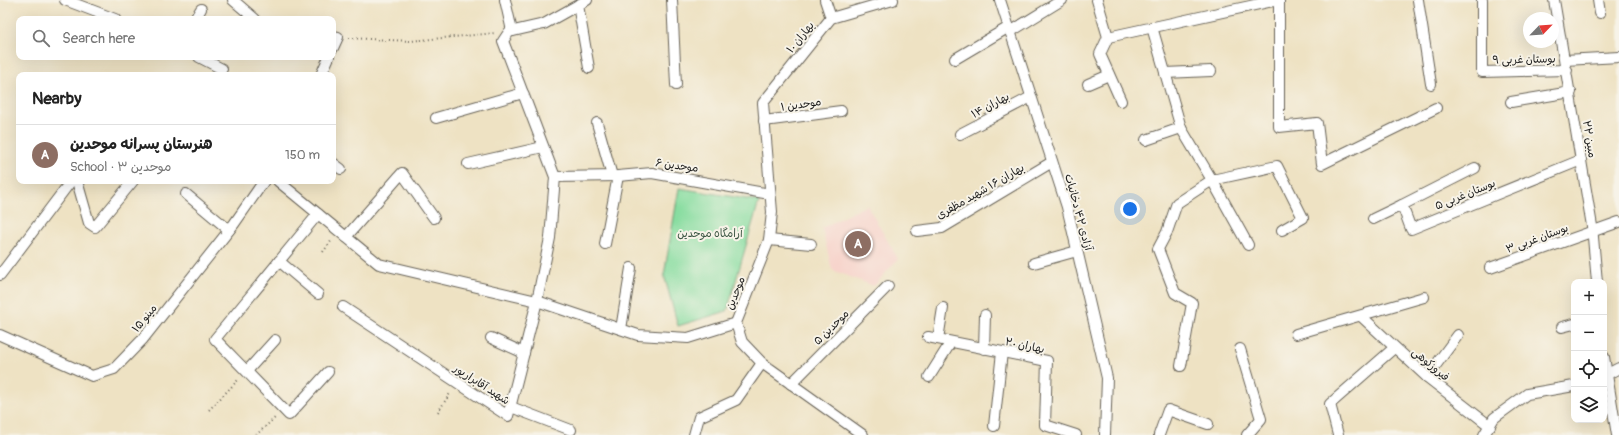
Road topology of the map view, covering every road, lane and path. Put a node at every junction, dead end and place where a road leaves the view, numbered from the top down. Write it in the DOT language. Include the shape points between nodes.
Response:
graph roads {
  1 [pos="65,0"];
  2 [pos="233,0"];
  3 [pos="505,0"];
  4 [pos="672,0"];
  5 [pos="825,0"];
  6 [pos="893,0"];
  7 [pos="1000,0"];
  8 [pos="1062,0"];
  9 [pos="1098,0"];
  10 [pos="1278,0"];
  11 [pos="1418,0"];
  12 [pos="1482,0"];
  13 [pos="1554,0"];
  14 [pos="1598,0"];
  15 [pos="582,2"];
  16 [pos="201,8"];
  17 [pos="1600,13"];
  18 [pos="108,16"];
  19 [pos="197,16"];
  20 [pos="252,16"];
  21 [pos="831,18"];
  22 [pos="1152,27"];
  23 [pos="1009,29"];
  24 [pos="510,32"];
  25 [pos="336,37"];
  26 [pos="1108,37"];
  27 [pos="1619,57"];
  28 [pos="954,59"];
  29 [pos="205,60"];
  30 [pos="328,60"];
  31 [pos="1566,65"];
  32 [pos="589,68"];
  33 [pos="222,69"];
  34 [pos="1211,71"];
  35 [pos="322,72"];
  36 [pos="1165,73"];
  37 [pos="1109,75"];
  38 [pos="1088,84"];
  39 [pos="1431,84"];
  40 [pos="676,85"];
  41 [pos="1571,92"];
  42 [pos="523,93"];
  43 [pos="1031,97"];
  44 [pos="1121,101"];
  45 [pos="1511,102"];
  46 [pos="762,103"];
  47 [pos="1436,108"];
  48 [pos="841,111"];
  49 [pos="436,118"];
  50 [pos="764,121"];
  51 [pos="597,123"];
  52 [pos="1181,128"];
  53 [pos="960,134"];
  54 [pos="1146,140"];
  55 [pos="543,147"];
  56 [pos="1581,160"];
  57 [pos="1052,162"];
  58 [pos="468,164"];
  59 [pos="1475,168"];
  60 [pos="615,176"];
  61 [pos="555,177"];
  62 [pos="1212,180"];
  63 [pos="69,184"];
  64 [pos="78,184"];
  65 [pos="131,184"];
  66 [pos="262,184"];
  67 [pos="282,184"];
  68 [pos="186,194"];
  69 [pos="770,194"];
  70 [pos="1402,205"];
  71 [pos="318,214"];
  72 [pos="434,218"];
  73 [pos="1373,219"];
  74 [pos="1619,222"];
  75 [pos="229,230"];
  76 [pos="338,230"];
  77 [pos="1282,230"];
  78 [pos="917,231"];
  79 [pos="1592,231"];
  80 [pos="346,237"];
  81 [pos="770,240"];
  82 [pos="605,244"];
  83 [pos="811,244"];
  84 [pos="1248,245"];
  85 [pos="323,252"];
  86 [pos="1077,252"];
  87 [pos="279,261"];
  88 [pos="1034,263"];
  89 [pos="631,268"];
  90 [pos="1490,268"];
  91 [pos="0,275"];
  92 [pos="1597,279"];
  93 [pos="888,286"];
  94 [pos="318,294"];
  95 [pos="1424,297"];
  96 [pos="537,301"];
  97 [pos="343,307"];
  98 [pos="943,308"];
  99 [pos="985,315"];
  100 [pos="1361,316"];
  101 [pos="736,323"];
  102 [pos="1571,325"];
  103 [pos="1562,327"];
  104 [pos="620,329"];
  105 [pos="1296,334"];
  106 [pos="0,335"];
  107 [pos="1458,335"];
  108 [pos="491,338"];
  109 [pos="275,340"];
  110 [pos="951,342"];
  111 [pos="1394,348"];
  112 [pos="984,349"];
  113 [pos="1240,349"];
  114 [pos="524,352"];
  115 [pos="1002,352"];
  116 [pos="762,363"];
  117 [pos="1181,366"];
  118 [pos="1619,368"];
  119 [pos="247,371"];
  120 [pos="328,372"];
  121 [pos="1607,375"];
  122 [pos="929,377"];
  123 [pos="1427,377"];
  124 [pos="457,382"];
  125 [pos="791,384"];
  126 [pos="1607,386"];
  127 [pos="1571,387"];
  128 [pos="511,407"];
  129 [pos="284,409"];
  130 [pos="209,410"];
  131 [pos="438,412"];
  132 [pos="1208,424"];
  133 [pos="994,426"];
  134 [pos="571,430"];
  135 [pos="1487,431"];
  136 [pos="256,435"];
  137 [pos="694,435"];
  138 [pos="863,435"];
  139 [pos="1076,435"];
  140 [pos="1105,435"];
  141 [pos="1159,435"];
  142 [pos="1247,435"];
  143 [pos="1338,435"];
  144 [pos="1617,435"];
  1 -- 18 [label="street"];
  2 -- 20 [label="street"];
  3 -- 24 [label="street"];
  4 -- 40 [label="street"];
  5 -- 21 [label="street"];
  6 -- 21 [label="street"];
  7 -- 23 [label="street, آزادی ۴۲ دخانیات"];
  8 -- 23 [label="street"];
  9 -- 26 [label="street"];
  10 -- 22 [label="street"];
  10 -- 47 [label="street" via="1279,127 1317,123 1322,164"];
  11 -- 39 [label="street"];
  12 -- 31 [label="street, بوستان غربی ۹" via="1482,72"];
  13 -- 31 [label="street, مبین ۲۲"];
  14 -- 17 [label="street"];
  15 -- 24 [label="street" via="544,24"];
  15 -- 32 [label="street"];
  16 -- 19 [label="street"];
  21 -- 46 [label="street, بهاران ۱۰"];
  22 -- 26 [label="street"];
  22 -- 36 [label="street"];
  23 -- 28 [label="street"];
  23 -- 43 [label="street, آزادی ۴۲ دخانیات"];
  24 -- 25 [label="path" via="410,41"];
  24 -- 42 [label="street" via="503,41"];
  26 -- 37 [label="street" via="1100,54"];
  27 -- 31 [label="street"];
  29 -- 33 [label="street"];
  30 -- 35 [label="street"];
  31 -- 41 [label="street, مبین ۲۲"];
  34 -- 36 [label="street"];
  36 -- 52 [label="street"];
  37 -- 38 [label="street"];
  37 -- 44 [label="street"];
  41 -- 45 [label="street"];
  41 -- 56 [label="street, مبین ۲۲"];
  42 -- 49 [label="street"];
  42 -- 55 [label="street"];
  43 -- 53 [label="street, بهاران ۱۴"];
  43 -- 57 [label="street, آزادی ۴۲ دخانیات"];
  46 -- 50 [label="street, موحدین"];
  48 -- 50 [label="street, موحدین ۱"];
  50 -- 69 [label="street, موحدین"];
  51 -- 60 [label="street"];
  52 -- 54 [label="street"];
  52 -- 62 [label="street"];
  55 -- 58 [label="street"];
  55 -- 61 [label="street"];
  56 -- 70 [label="street, بوستان غربی ۵" via="1412,229"];
  56 -- 79 [label="street, مبین ۲۲"];
  57 -- 78 [label="street, بهاران ۱۶ شهید مظفری" via="942,228"];
  57 -- 86 [label="street, آزادی ۴۲ دخانیات" via="1067,207"];
  59 -- 70 [label="street"];
  60 -- 61 [label="street, موحدین ۶"];
  60 -- 69 [label="street, موحدین ۶" via="652,173"];
  60 -- 82 [label="street"];
  61 -- 96 [label="street, شهید آقابرارپور" via="550,238"];
  62 -- 77 [label="street" via="1277,166 1303,218"];
  62 -- 84 [label="street"];
  62 -- 117 [label="street" via="1177,203 1158,249 1175,293 1192,303"];
  63 -- 91 [label="street"];
  64 -- 65 [label="street" via="89,223 95,227"];
  66 -- 75 [label="street, مینو ۱۵"];
  67 -- 71 [label="street"];
  68 -- 75 [label="street"];
  69 -- 81 [label="street, موحدین"];
  70 -- 73 [label="street"];
  71 -- 76 [label="street"];
  71 -- 87 [label="street"];
  72 -- 80 [label="street" via="402,173"];
  74 -- 79 [label="street, بوستان غربی ۳"];
  75 -- 106 [label="street, مینو ۱۵" via="142,339 114,369 92,376"];
  76 -- 80 [label="street"];
  76 -- 85 [label="path"];
  79 -- 90 [label="street, بوستان غربی ۳"];
  79 -- 92 [label="street, مبین ۲۲"];
  80 -- 96 [label="street" via="378,264"];
  81 -- 83 [label="street"];
  81 -- 101 [label="street, موحدین"];
  86 -- 88 [label="street"];
  86 -- 140 [label="street, آزادی ۴۲ دخانیات" via="1107,378"];
  87 -- 94 [label="street"];
  87 -- 119 [label="street" via="215,338"];
  89 -- 104 [label="street"];
  93 -- 125 [label="street, موحدین ۵"];
  95 -- 100 [label="street"];
  96 -- 104 [label="street"];
  96 -- 114 [label="street, شهید آقابرارپور"];
  97 -- 124 [label="street, شهید آقابرارپور"];
  98 -- 110 [label="street, بهاران ۲۰" via="933,338"];
  99 -- 112 [label="street"];
  100 -- 105 [label="street"];
  100 -- 111 [label="street, فیروزکوهی"];
  101 -- 104 [label="street" via="688,338 638,335"];
  101 -- 116 [label="street, موحدین" via="742,342"];
  102 -- 103 [label="street"];
  107 -- 123 [label="street"];
  108 -- 114 [label="street"];
  109 -- 119 [label="street"];
  110 -- 112 [label="street, بهاران ۲۰"];
  110 -- 122 [label="street"];
  111 -- 123 [label="street, فیروزکوهی"];
  111 -- 143 [label="street" via="1330,404"];
  112 -- 115 [label="street, بهاران ۲۰"];
  113 -- 142 [label="street" via="1261,419"];
  114 -- 128 [label="street, شهید آقابرارپور"];
  115 -- 133 [label="street"];
  115 -- 139 [label="street, بهاران ۲۰" via="1047,361 1046,425"];
  116 -- 125 [label="street, موحدین"];
  116 -- 137 [label="street" via="736,400 698,417"];
  118 -- 121 [label="street"];
  119 -- 129 [label="street"];
  119 -- 130 [label="path"];
  120 -- 129 [label="street" via="289,415"];
  123 -- 135 [label="street, فیروزکوهی"];
  124 -- 128 [label="street, شهید آقابرارپور" via="508,416"];
  124 -- 131 [label="path"];
  125 -- 138 [label="street, موحدین"];
  126 -- 144 [label="street"];
  127 -- 135 [label="street" via="1527,394 1494,418"];
  128 -- 134 [label="street"];
  129 -- 136 [label="path"];
  132 -- 141 [label="street" via="1168,410"];
}
